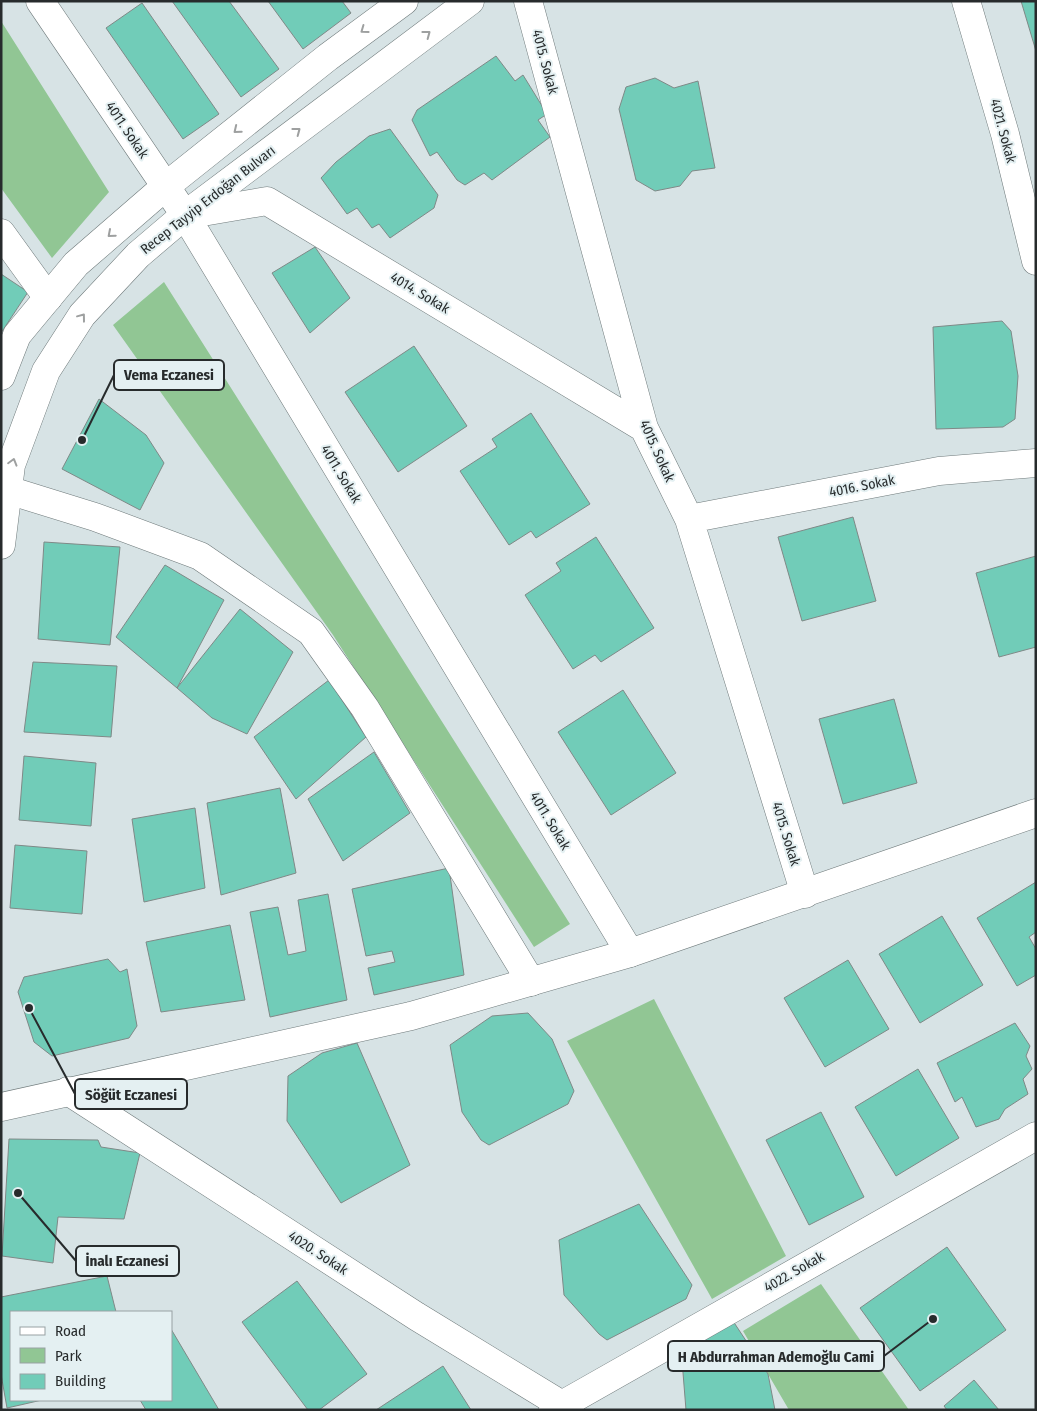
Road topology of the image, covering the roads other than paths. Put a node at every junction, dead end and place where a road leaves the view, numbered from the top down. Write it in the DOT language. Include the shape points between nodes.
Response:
graph roads {
  1 [pos="404,1"];
  2 [pos="470,1"];
  3 [pos="528,1"];
  4 [pos="966,1"];
  5 [pos="49,6"];
  6 [pos="166,186"];
  7 [pos="185,216"];
  8 [pos="1,233"];
  9 [pos="1036,261"];
  10 [pos="48,298"];
  11 [pos="1,376"];
  12 [pos="644,428"];
  13 [pos="1036,463"];
  14 [pos="8,490"];
  15 [pos="689,519"];
  16 [pos="1,545"];
  17 [pos="1036,813"];
  18 [pos="805,894"];
  19 [pos="630,953"];
  20 [pos="531,982"];
  21 [pos="68,1091"];
  22 [pos="1,1107"];
  23 [pos="1036,1136"];
  24 [pos="562,1408"];
  1 -- 6 [label="street, one-way" via="328,56"];
  7 -- 2 [label="street, Recep Tayyip Erdoğan Bulvarı, one-way"];
  3 -- 12 [label="street, 4015. Sokak"];
  4 -- 9 [label="street, 4021. Sokak" via="1005,134"];
  5 -- 6 [label="street, 4011. Sokak"];
  6 -- 7 [label="street, 4011. Sokak"];
  6 -- 10 [label="street, one-way" via="76,264"];
  7 -- 12 [label="street, 4014. Sokak" via="267,202"];
  14 -- 7 [label="street, Recep Tayyip Erdoğan Bulvarı, one-way" via="11,465 46,371 82,315 138,255"];
  7 -- 19 [label="street, 4011. Sokak"];
  8 -- 10 [label="street"];
  10 -- 11 [label="street" via="17,335"];
  12 -- 15 [label="street, 4015. Sokak"];
  13 -- 15 [label="street, 4016. Sokak" via="939,471"];
  14 -- 16 [label="street, Recep Tayyip Erdoğan Bulvarı"];
  14 -- 20 [label="street" via="95,517 200,556 311,632 365,708"];
  15 -- 18 [label="street, 4015. Sokak"];
  17 -- 18 [label="street"];
  18 -- 19 [label="street"];
  19 -- 20 [label="street"];
  20 -- 21 [label="street" via="411,1016"];
  21 -- 22 [label="street"];
  21 -- 24 [label="street, 4020. Sokak"];
  23 -- 24 [label="street, 4022. Sokak"];
}
